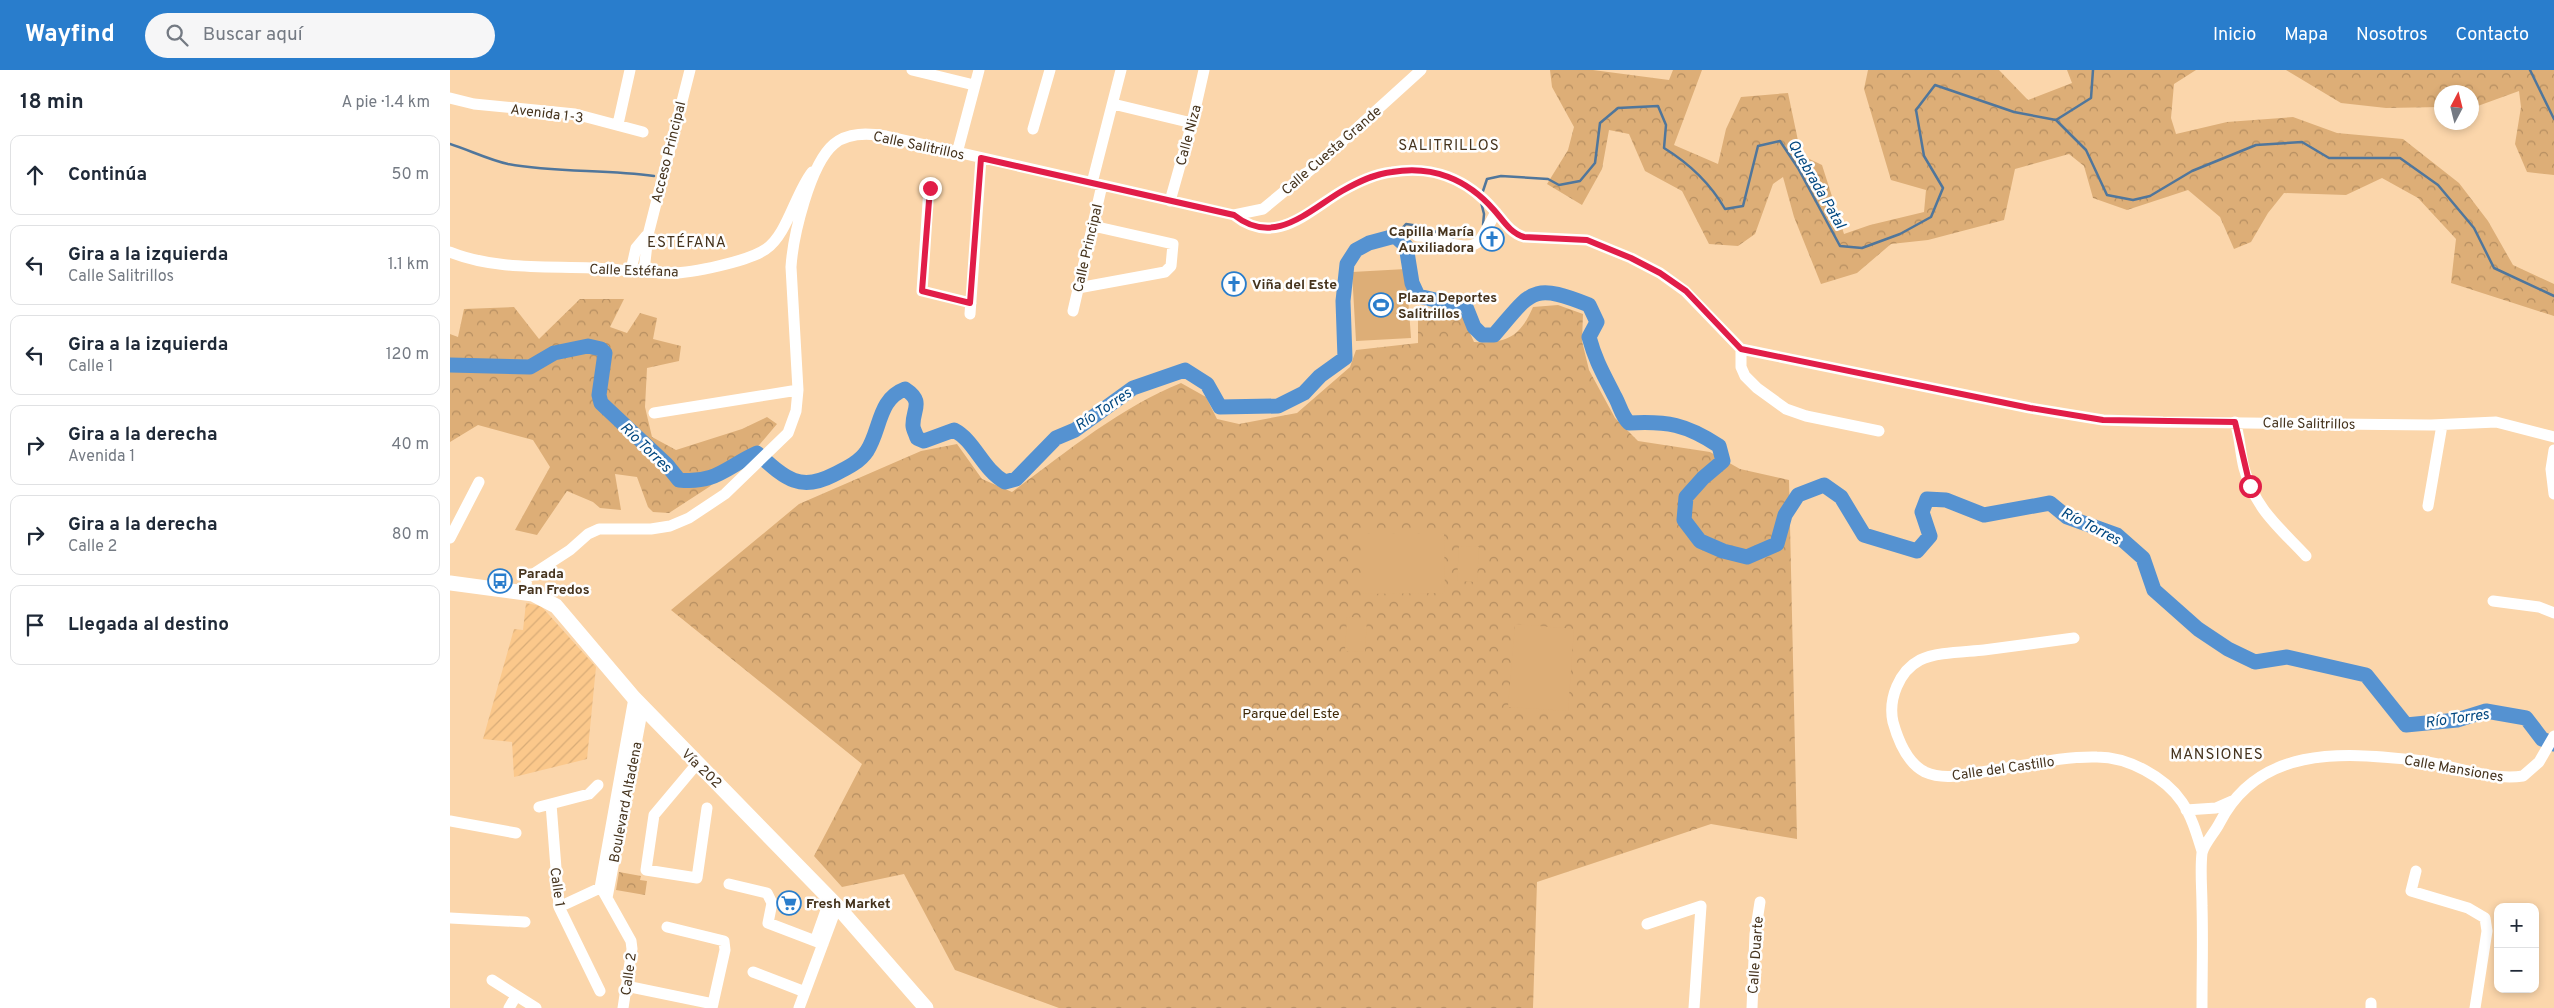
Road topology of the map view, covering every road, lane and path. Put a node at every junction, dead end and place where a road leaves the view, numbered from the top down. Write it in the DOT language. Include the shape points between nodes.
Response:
graph roads {
  1 [pos="630,70"];
  2 [pos="690,70"];
  3 [pos="912,70"];
  4 [pos="979,70"];
  5 [pos="1050,70"];
  6 [pos="1121,70"];
  7 [pos="1204,70"];
  8 [pos="1420,70"];
  9 [pos="974,85"];
  10 [pos="450,98"];
  11 [pos="1112,104"];
  12 [pos="1192,123"];
  13 [pos="618,124"];
  14 [pos="1033,129"];
  15 [pos="643,132"];
  16 [pos="957,153"];
  17 [pos="823,156"];
  18 [pos="981,158"];
  19 [pos="1097,184"];
  20 [pos="930,188"];
  21 [pos="1170,200"];
  22 [pos="1492,208"];
  23 [pos="1234,215"];
  24 [pos="1093,226"];
  25 [pos="648,234"];
  26 [pos="1417,236"];
  27 [pos="450,252"];
  28 [pos="631,270"];
  29 [pos="644,271"];
  30 [pos="1078,288"];
  31 [pos="1073,311"];
  32 [pos="1741,349"];
  33 [pos="798,390"];
  34 [pos="654,413"];
  35 [pos="2235,422"];
  36 [pos="2442,425"];
  37 [pos="1879,431"];
  38 [pos="2554,437"];
  39 [pos="2554,450"];
  40 [pos="479,482"];
  41 [pos="2554,494"];
  42 [pos="2428,506"];
  43 [pos="450,538"];
  44 [pos="2306,556"];
  45 [pos="450,583"];
  46 [pos="525,592"];
  47 [pos="2493,600"];
  48 [pos="2554,613"];
  49 [pos="2074,638"];
  50 [pos="638,702"];
  51 [pos="2554,736"];
  52 [pos="696,765"];
  53 [pos="598,786"];
  54 [pos="2232,801"];
  55 [pos="551,804"];
  56 [pos="539,807"];
  57 [pos="707,808"];
  58 [pos="2186,810"];
  59 [pos="450,821"];
  60 [pos="617,822"];
  61 [pos="516,833"];
  62 [pos="2202,851"];
  63 [pos="2416,870"];
  64 [pos="729,884"];
  65 [pos="600,888"];
  66 [pos="607,898"];
  67 [pos="1760,902"];
  68 [pos="833,903"];
  69 [pos="559,907"];
  70 [pos="450,918"];
  71 [pos="2485,918"];
  72 [pos="2494,920"];
  73 [pos="525,922"];
  74 [pos="1647,924"];
  75 [pos="667,926"];
  76 [pos="819,943"];
  77 [pos="753,972"];
  78 [pos="492,980"];
  79 [pos="626,986"];
  80 [pos="600,991"];
  81 [pos="805,992"];
  82 [pos="516,996"];
  83 [pos="712,1006"];
  84 [pos="509,1008"];
  85 [pos="536,1008"];
  86 [pos="623,1008"];
  87 [pos="799,1008"];
  88 [pos="926,1008"];
  89 [pos="1694,1008"];
  90 [pos="1752,1008"];
  91 [pos="2202,1008"];
  92 [pos="2475,1008"];
  1 -- 13 [label="street"];
  2 -- 25 [label="street, Acceso Principal"];
  3 -- 9 [label="street"];
  4 -- 9 [label="street"];
  5 -- 14 [label="street"];
  6 -- 11 [label="street, Calle Principal"];
  7 -- 12 [label="street, Calle Niza"];
  8 -- 23 [label="street, Calle Cuesta Grande" via="1263,209"];
  9 -- 16 [label="street"];
  10 -- 13 [label="street, Avenida 1-3" via="474,104 575,114"];
  11 -- 12 [label="street"];
  11 -- 19 [label="street, Calle Principal"];
  12 -- 21 [label="street, Calle Niza"];
  13 -- 15 [label="street, Avenida 1-3"];
  16 -- 17 [label="street, Calle Salitrillos" via="886,136 860,134 834,143"];
  16 -- 18 [label="street, Calle Salitrillos"];
  17 -- 29 [label="street, Calle Estéfana" via="805,181 778,239 765,250 692,271"];
  17 -- 33 [label="street, Calle Salitrillos" via="805,200 792,250"];
  18 -- 19 [label="street, Calle Salitrillos"];
  18 -- 20 [label="street" via="970,309 922,291"];
  19 -- 21 [label="street, Calle Salitrillos"];
  19 -- 24 [label="street, Calle Principal"];
  21 -- 23 [label="street, Calle Salitrillos"];
  22 -- 23 [label="street, Calle Salitrillos" via="1460,181 1440,173 1394,171 1374,175 1342,191 1309,215 1291,223 1275,227 1247,226"];
  22 -- 26 [label="street" via="1480,241 1473,246"];
  22 -- 32 [label="street, Calle Salitrillos" via="1514,234 1587,240 1660,273 1686,291"];
  24 -- 30 [label="street, Calle Principal"];
  24 -- 30 [label="street" via="1173,244 1171,266 1165,272"];
  25 -- 28 [label="street" via="636,248"];
  25 -- 29 [label="street"];
  27 -- 28 [label="street, Calle Estéfana" via="513,266"];
  28 -- 29 [label="street, Calle Estéfana"];
  30 -- 31 [label="street, Calle Principal"];
  32 -- 35 [label="street, Calle Salitrillos" via="2103,420"];
  32 -- 37 [label="street" via="1745,376 1786,409"];
  33 -- 34 [label="street"];
  33 -- 46 [label="street, Calle Salitrillos" via="788,433 725,494 689,518 670,526 600,529 588,534 527,578"];
  35 -- 36 [label="street, Calle Salitrillos"];
  35 -- 44 [label="street" via="2250,486 2280,532"];
  36 -- 38 [label="street, Calle Salitrillos" via="2496,422"];
  36 -- 42 [label="street"];
  39 -- 41 [label="street" via="2551,475"];
  40 -- 43 [label="street"];
  45 -- 46 [label="main road, Vía 202"];
  46 -- 50 [label="main road, Vía 202" via="556,606"];
  47 -- 48 [label="street" via="2539,607"];
  49 -- 58 [label="street, Calle del Castillo" via="1952,653 1921,660 1904,675 1893,697 1891,714 1900,744 1925,772 1951,777 2099,756 2132,765 2156,778 2170,789"];
  50 -- 52 [label="main road, Vía 202"];
  50 -- 60 [label="street, Boulevard Altadena"];
  51 -- 54 [label="street, Calle Mansiones" via="2539,762 2523,776 2515,778 2403,758 2358,756 2294,761 2271,768"];
  52 -- 57 [label="street" via="654,815 646,870 697,878"];
  52 -- 68 [label="main road, Vía 202" via="721,786"];
  53 -- 55 [label="street" via="589,794"];
  54 -- 58 [label="street" via="2216,808"];
  54 -- 62 [label="street, Calle Mansiones"];
  55 -- 56 [label="street"];
  55 -- 69 [label="street, Calle 1"];
  58 -- 62 [label="street, Calle del Castillo"];
  59 -- 61 [label="street"];
  60 -- 65 [label="street, Boulevard Altadena"];
  60 -- 66 [label="street, Boulevard Altadena"];
  62 -- 91 [label="street"];
  63 -- 71 [label="street" via="2411,891 2468,908"];
  64 -- 76 [label="street" via="767,892 772,903 768,923"];
  65 -- 66 [label="street, Calle 2"];
  65 -- 69 [label="street"];
  66 -- 79 [label="street, Calle 2" via="631,941"];
  67 -- 90 [label="street, Calle Duarte" via="1755,934"];
  68 -- 76 [label="street"];
  68 -- 88 [label="main road, Vía 202"];
  69 -- 80 [label="street, Calle 1"];
  70 -- 73 [label="street"];
  71 -- 72 [label="street"];
  71 -- 92 [label="street" via="2487,931"];
  74 -- 89 [label="street" via="1701,906"];
  75 -- 83 [label="street" via="724,941 725,950"];
  76 -- 81 [label="street"];
  77 -- 81 [label="street"];
  78 -- 82 [label="street"];
  79 -- 83 [label="street"];
  79 -- 86 [label="street, Calle 2"];
  81 -- 87 [label="street"];
  82 -- 84 [label="street"];
  82 -- 85 [label="street"];
}
